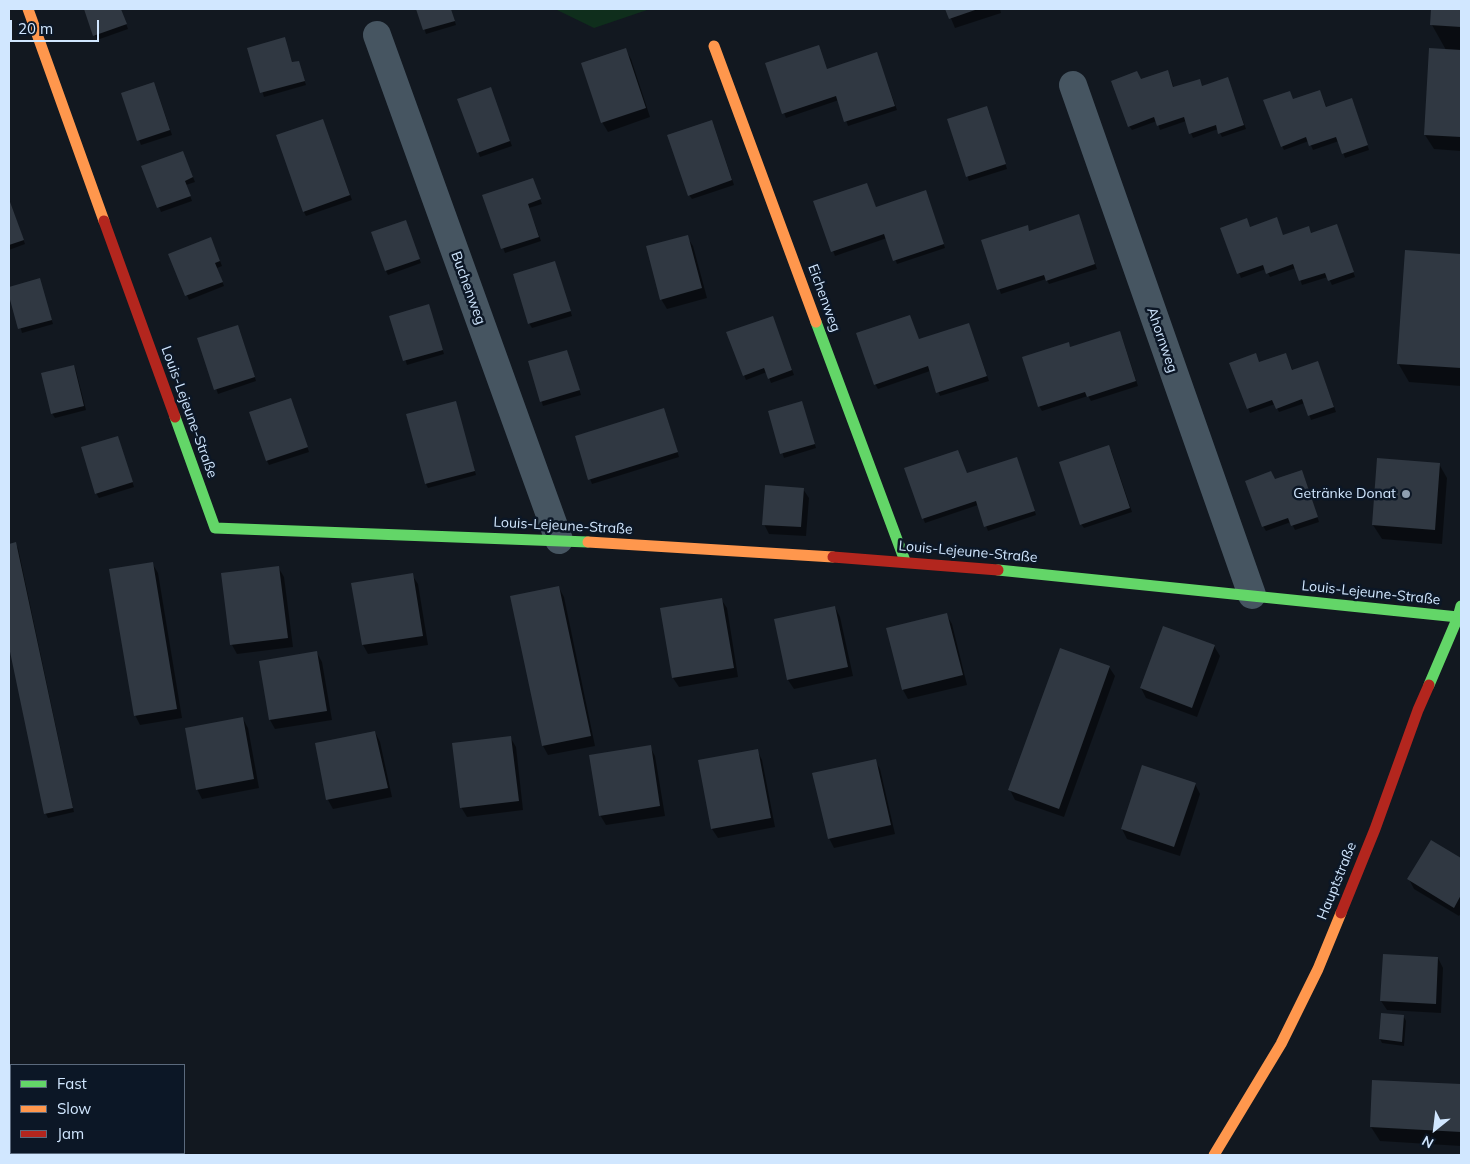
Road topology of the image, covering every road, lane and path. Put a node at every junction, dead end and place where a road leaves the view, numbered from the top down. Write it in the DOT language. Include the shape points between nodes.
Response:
graph roads {
  1 [pos="28,9"];
  2 [pos="378,35"];
  3 [pos="714,46"];
  4 [pos="1073,85"];
  5 [pos="559,540"];
  6 [pos="905,561"];
  7 [pos="1252,595"];
  8 [pos="1460,612"];
  9 [pos="1214,1155"];
  1 -- 5 [label="street, Louis-Lejeune-Straße" via="215,528"];
  2 -- 5 [label="street, Buchenweg"];
  3 -- 6 [label="street, Eichenweg"];
  4 -- 7 [label="street, Ahornweg"];
  5 -- 6 [label="street, Louis-Lejeune-Straße"];
  6 -- 7 [label="street, Louis-Lejeune-Straße"];
  7 -- 8 [label="street, Louis-Lejeune-Straße"];
  8 -- 9 [label="street, Hauptstraße" via="1418,710 1375,829 1318,969 1281,1044"];
}
